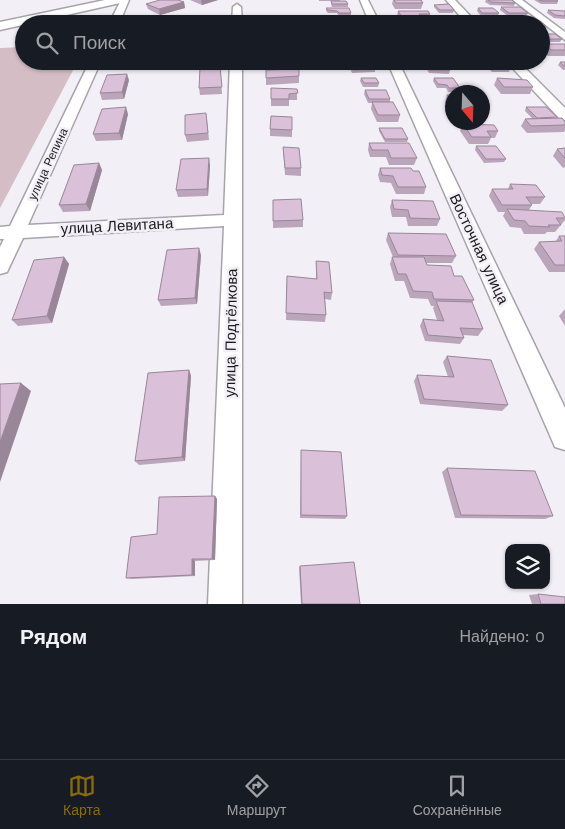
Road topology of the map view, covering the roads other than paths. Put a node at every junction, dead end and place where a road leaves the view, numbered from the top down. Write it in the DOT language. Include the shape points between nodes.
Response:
graph roads {
  1 [pos="120,0"];
  2 [pos="125,0"];
  3 [pos="364,0"];
  4 [pos="450,0"];
  5 [pos="517,0"];
  6 [pos="238,7"];
  7 [pos="51,15"];
  8 [pos="118,15"];
  9 [pos="238,15"];
  10 [pos="371,15"];
  11 [pos="464,15"];
  12 [pos="536,15"];
  13 [pos="15,23"];
  14 [pos="550,25"];
  15 [pos="0,26"];
  16 [pos="565,37"];
  17 [pos="91,70"];
  18 [pos="236,70"];
  19 [pos="396,70"];
  20 [pos="520,70"];
  21 [pos="565,116"];
  22 [pos="233,220"];
  23 [pos="8,232"];
  24 [pos="0,268"];
  25 [pos="565,437"];
  26 [pos="225,604"];
  1 -- 7 [label="street"];
  2 -- 8 [label="street"];
  3 -- 10 [label="street"];
  4 -- 11 [label="street"];
  5 -- 12 [label="street"];
  6 -- 9 [label="street"];
  13 -- 15 [label="street"];
  14 -- 16 [label="street"];
  17 -- 23 [label="street, улица Репина"];
  18 -- 22 [label="street, улица Подтёлкова"];
  19 -- 25 [label="street, Восточная улица"];
  20 -- 21 [label="street"];
  22 -- 23 [label="street, улица Левитана"];
  22 -- 26 [label="street, улица Подтёлкова"];
  23 -- 24 [label="street, улица Репина"];
}
